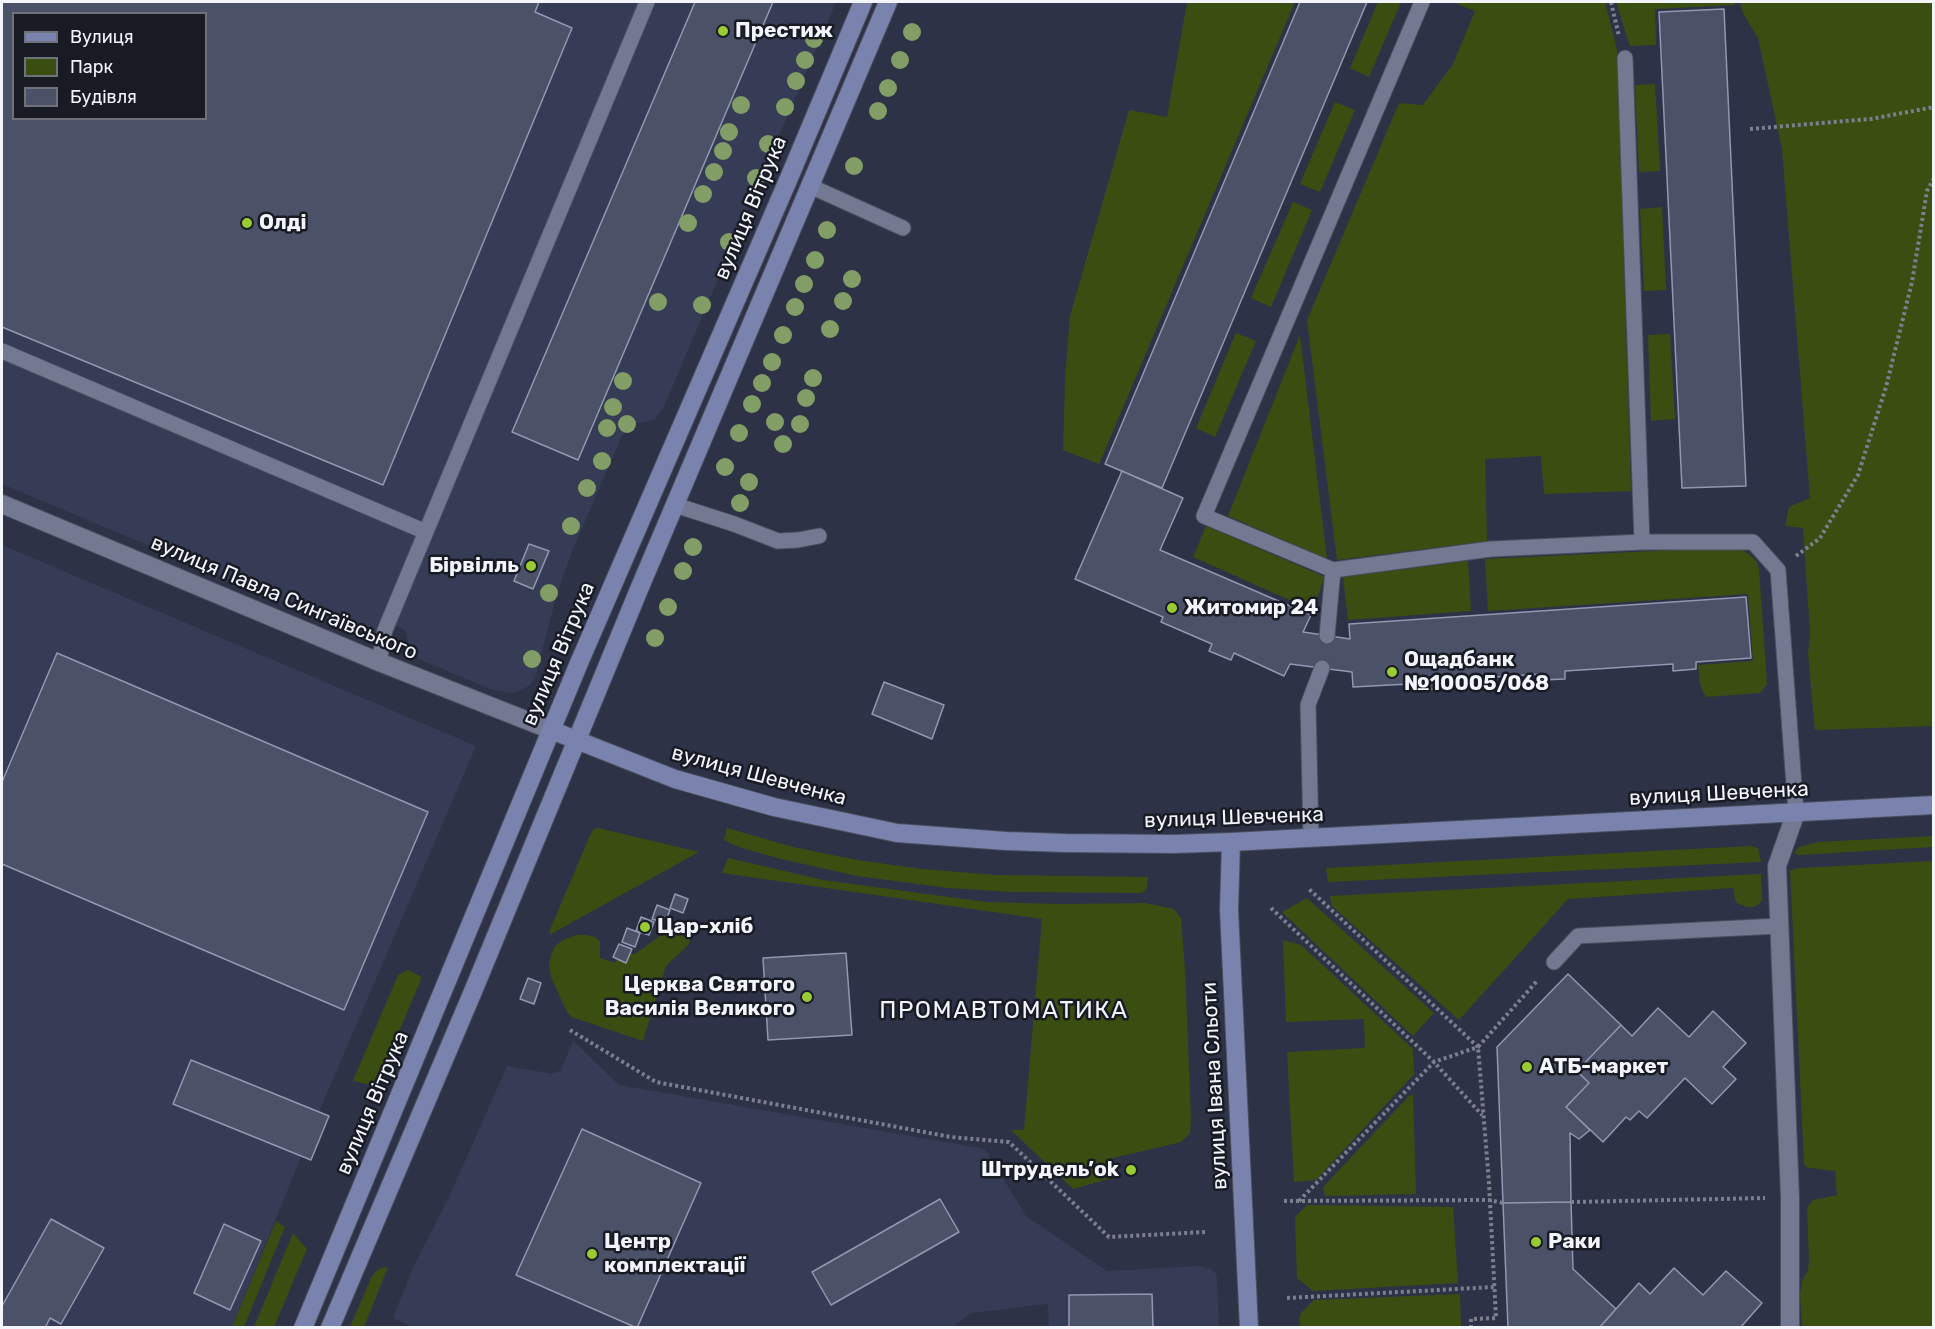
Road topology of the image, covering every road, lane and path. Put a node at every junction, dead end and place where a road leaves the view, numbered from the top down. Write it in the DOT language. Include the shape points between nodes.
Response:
graph roads {
  1 [pos="647,2"];
  2 [pos="863,2"];
  3 [pos="888,2"];
  4 [pos="1422,2"];
  5 [pos="1611,2"];
  6 [pos="1625,58"];
  7 [pos="1934,107"];
  8 [pos="1750,129"];
  9 [pos="1934,178"];
  10 [pos="810,186"];
  11 [pos="903,228"];
  12 [pos="2,351"];
  13 [pos="2,504"];
  14 [pos="675,505"];
  15 [pos="426,532"];
  16 [pos="819,536"];
  17 [pos="1642,542"];
  18 [pos="1333,570"];
  19 [pos="1778,570"];
  20 [pos="1327,636"];
  21 [pos="379,662"];
  22 [pos="1322,668"];
  23 [pos="551,730"];
  24 [pos="576,741"];
  25 [pos="1934,805"];
  26 [pos="1796,812"];
  27 [pos="1311,837"];
  28 [pos="1230,842"];
  29 [pos="1309,889"];
  30 [pos="1270,908"];
  31 [pos="1779,926"];
  32 [pos="1554,962"];
  33 [pos="570,1030"];
  34 [pos="1478,1047"];
  35 [pos="1434,1062"];
  36 [pos="1483,1117"];
  37 [pos="1790,1198"];
  38 [pos="1489,1200"];
  39 [pos="1299,1201"];
  40 [pos="1284,1202"];
  41 [pos="1571,1202"];
  42 [pos="1503,1203"];
  43 [pos="1205,1232"];
  44 [pos="1494,1287"];
  45 [pos="1287,1298"];
  46 [pos="303,1328"];
  47 [pos="330,1328"];
  48 [pos="1249,1328"];
  49 [pos="1471,1328"];
  50 [pos="1790,1328"];
  1 -- 15 [label="lane"];
  2 -- 23 [label="main road, вулиця Вітрука"];
  3 -- 10 [label="main road"];
  4 -- 18 [label="lane" via="1204,516"];
  5 -- 6 [label="path"];
  6 -- 17 [label="lane"];
  7 -- 8 [label="path" via="1871,118"];
  9 -- 19 [label="path" via="1927,191 1887,387 1858,475 1820,538"];
  10 -- 11 [label="lane"];
  10 -- 14 [label="main road"];
  12 -- 15 [label="lane"];
  13 -- 21 [label="street, вулиця Павла Сингаївського"];
  14 -- 16 [label="lane" via="778,541"];
  14 -- 24 [label="main road"];
  15 -- 21 [label="lane" via="385,630"];
  17 -- 18 [label="lane" via="1491,549"];
  17 -- 19 [label="lane" via="1753,542"];
  18 -- 20 [label="lane"];
  19 -- 26 [label="lane"];
  21 -- 23 [label="street, вулиця Павла Сингаївського"];
  22 -- 27 [label="lane" via="1308,705"];
  23 -- 24 [label="main road, вулиця Шевченка"];
  23 -- 46 [label="main road, вулиця Вітрука"];
  24 -- 28 [label="main road, вулиця Шевченка" via="675,779 774,807 897,833 1065,843"];
  24 -- 47 [label="main road"];
  25 -- 26 [label="main road, вулиця Шевченка"];
  26 -- 27 [label="main road, вулиця Шевченка"];
  26 -- 31 [label="street" via="1777,866"];
  27 -- 28 [label="main road, вулиця Шевченка"];
  28 -- 48 [label="main road, вулиця Івана Сльоти"];
  29 -- 34 [label="path"];
  30 -- 35 [label="path"];
  31 -- 32 [label="lane" via="1578,936"];
  31 -- 37 [label="street"];
  32 -- 34 [label="path"];
  33 -- 43 [label="path" via="656,1082 951,1137 1009,1142 1109,1237"];
  34 -- 35 [label="path"];
  34 -- 36 [label="path"];
  35 -- 36 [label="path"];
  35 -- 39 [label="path"];
  36 -- 38 [label="path"];
  37 -- 41 [label="path"];
  37 -- 50 [label="street"];
  38 -- 39 [label="path"];
  38 -- 42 [label="path"];
  38 -- 44 [label="path"];
  39 -- 40 [label="path"];
  44 -- 45 [label="path"];
  44 -- 49 [label="path" via="1496,1318 1471,1319"];
}
